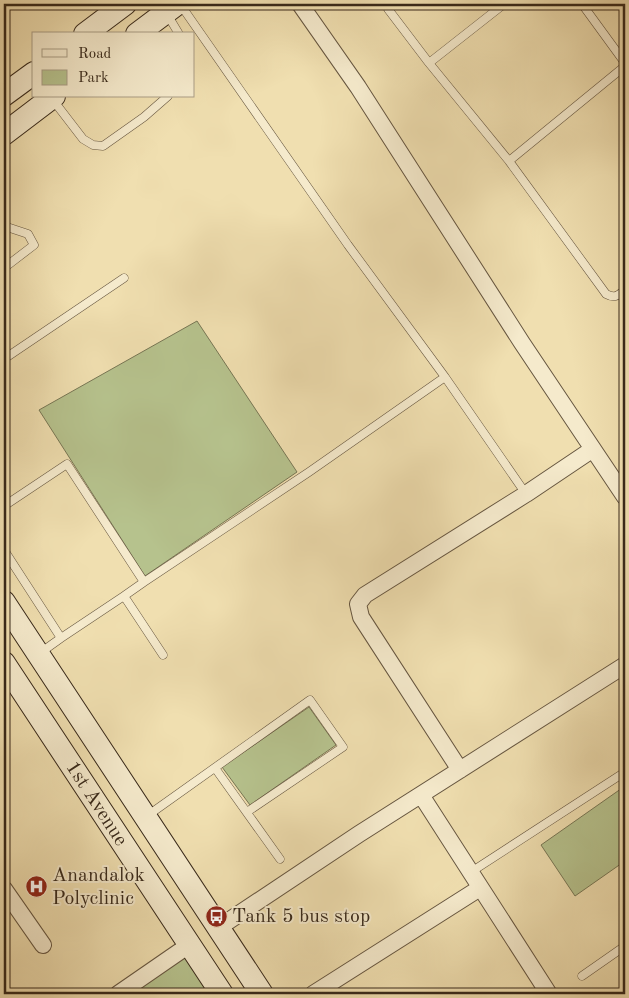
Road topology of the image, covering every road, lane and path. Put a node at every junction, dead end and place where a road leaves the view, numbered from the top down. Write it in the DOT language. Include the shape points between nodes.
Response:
graph roads {
  1 [pos="125,4"];
  2 [pos="300,4"];
  3 [pos="388,4"];
  4 [pos="504,4"];
  5 [pos="582,4"];
  6 [pos="174,7"];
  7 [pos="89,32"];
  8 [pos="140,32"];
  9 [pos="180,32"];
  10 [pos="192,32"];
  11 [pos="195,36"];
  12 [pos="429,63"];
  13 [pos="625,64"];
  14 [pos="32,74"];
  15 [pos="4,95"];
  16 [pos="52,98"];
  17 [pos="54,98"];
  18 [pos="166,98"];
  19 [pos="4,134"];
  20 [pos="509,161"];
  21 [pos="4,226"];
  22 [pos="4,268"];
  23 [pos="124,278"];
  24 [pos="625,290"];
  25 [pos="4,359"];
  26 [pos="445,378"];
  27 [pos="593,449"];
  28 [pos="526,494"];
  29 [pos="625,497"];
  30 [pos="4,506"];
  31 [pos="4,550"];
  32 [pos="144,582"];
  33 [pos="124,596"];
  34 [pos="4,602"];
  35 [pos="61,638"];
  36 [pos="38,654"];
  37 [pos="164,655"];
  38 [pos="4,663"];
  39 [pos="625,665"];
  40 [pos="214,768"];
  41 [pos="460,770"];
  42 [pos="625,772"];
  43 [pos="421,795"];
  44 [pos="247,812"];
  45 [pos="145,817"];
  46 [pos="161,840"];
  47 [pos="133,859"];
  48 [pos="280,859"];
  49 [pos="470,872"];
  50 [pos="480,888"];
  51 [pos="4,889"];
  52 [pos="218,928"];
  53 [pos="43,945"];
  54 [pos="189,945"];
  55 [pos="625,946"];
  56 [pos="582,976"];
  57 [pos="118,994"];
  58 [pos="222,994"];
  59 [pos="262,994"];
  60 [pos="313,994"];
  61 [pos="549,994"];
  1 -- 7 [label="main road"];
  2 -- 27 [label="street" via="358,87"];
  3 -- 12 [label="lane" via="388,9"];
  4 -- 12 [label="lane"];
  5 -- 13 [label="lane"];
  6 -- 8 [label="main road"];
  6 -- 9 [label="lane"];
  6 -- 10 [label="lane"];
  11 -- 26 [label="lane"];
  12 -- 20 [label="lane"];
  13 -- 20 [label="lane"];
  14 -- 15 [label="main road"];
  16 -- 19 [label="main road"];
  17 -- 18 [label="lane" via="83,139 103,146"];
  20 -- 24 [label="lane" via="606,294 617,296"];
  21 -- 22 [label="lane" via="28,234 34,246"];
  23 -- 25 [label="lane"];
  26 -- 28 [label="lane"];
  26 -- 32 [label="lane"];
  27 -- 28 [label="street"];
  27 -- 29 [label="street"];
  28 -- 41 [label="street" via="365,595 358,604 362,617"];
  30 -- 32 [label="lane" via="67,464"];
  31 -- 35 [label="lane"];
  32 -- 33 [label="lane"];
  33 -- 35 [label="lane"];
  33 -- 37 [label="lane"];
  34 -- 36 [label="main road"];
  35 -- 36 [label="lane"];
  36 -- 45 [label="main road"];
  38 -- 47 [label="main road, 1st Avenue"];
  39 -- 41 [label="street"];
  40 -- 44 [label="lane"];
  40 -- 44 [label="lane" via="310,700 343,747"];
  40 -- 45 [label="lane"];
  41 -- 43 [label="street"];
  42 -- 49 [label="lane"];
  43 -- 49 [label="street"];
  43 -- 52 [label="street"];
  44 -- 48 [label="lane"];
  45 -- 46 [label="main road"];
  46 -- 47 [label="main road"];
  46 -- 52 [label="main road"];
  47 -- 54 [label="main road, 1st Avenue"];
  49 -- 50 [label="street"];
  50 -- 60 [label="street"];
  50 -- 61 [label="street"];
  51 -- 53 [label="street"];
  52 -- 59 [label="main road"];
  54 -- 57 [label="street"];
  54 -- 58 [label="main road, 1st Avenue"];
  55 -- 56 [label="lane"];
}
